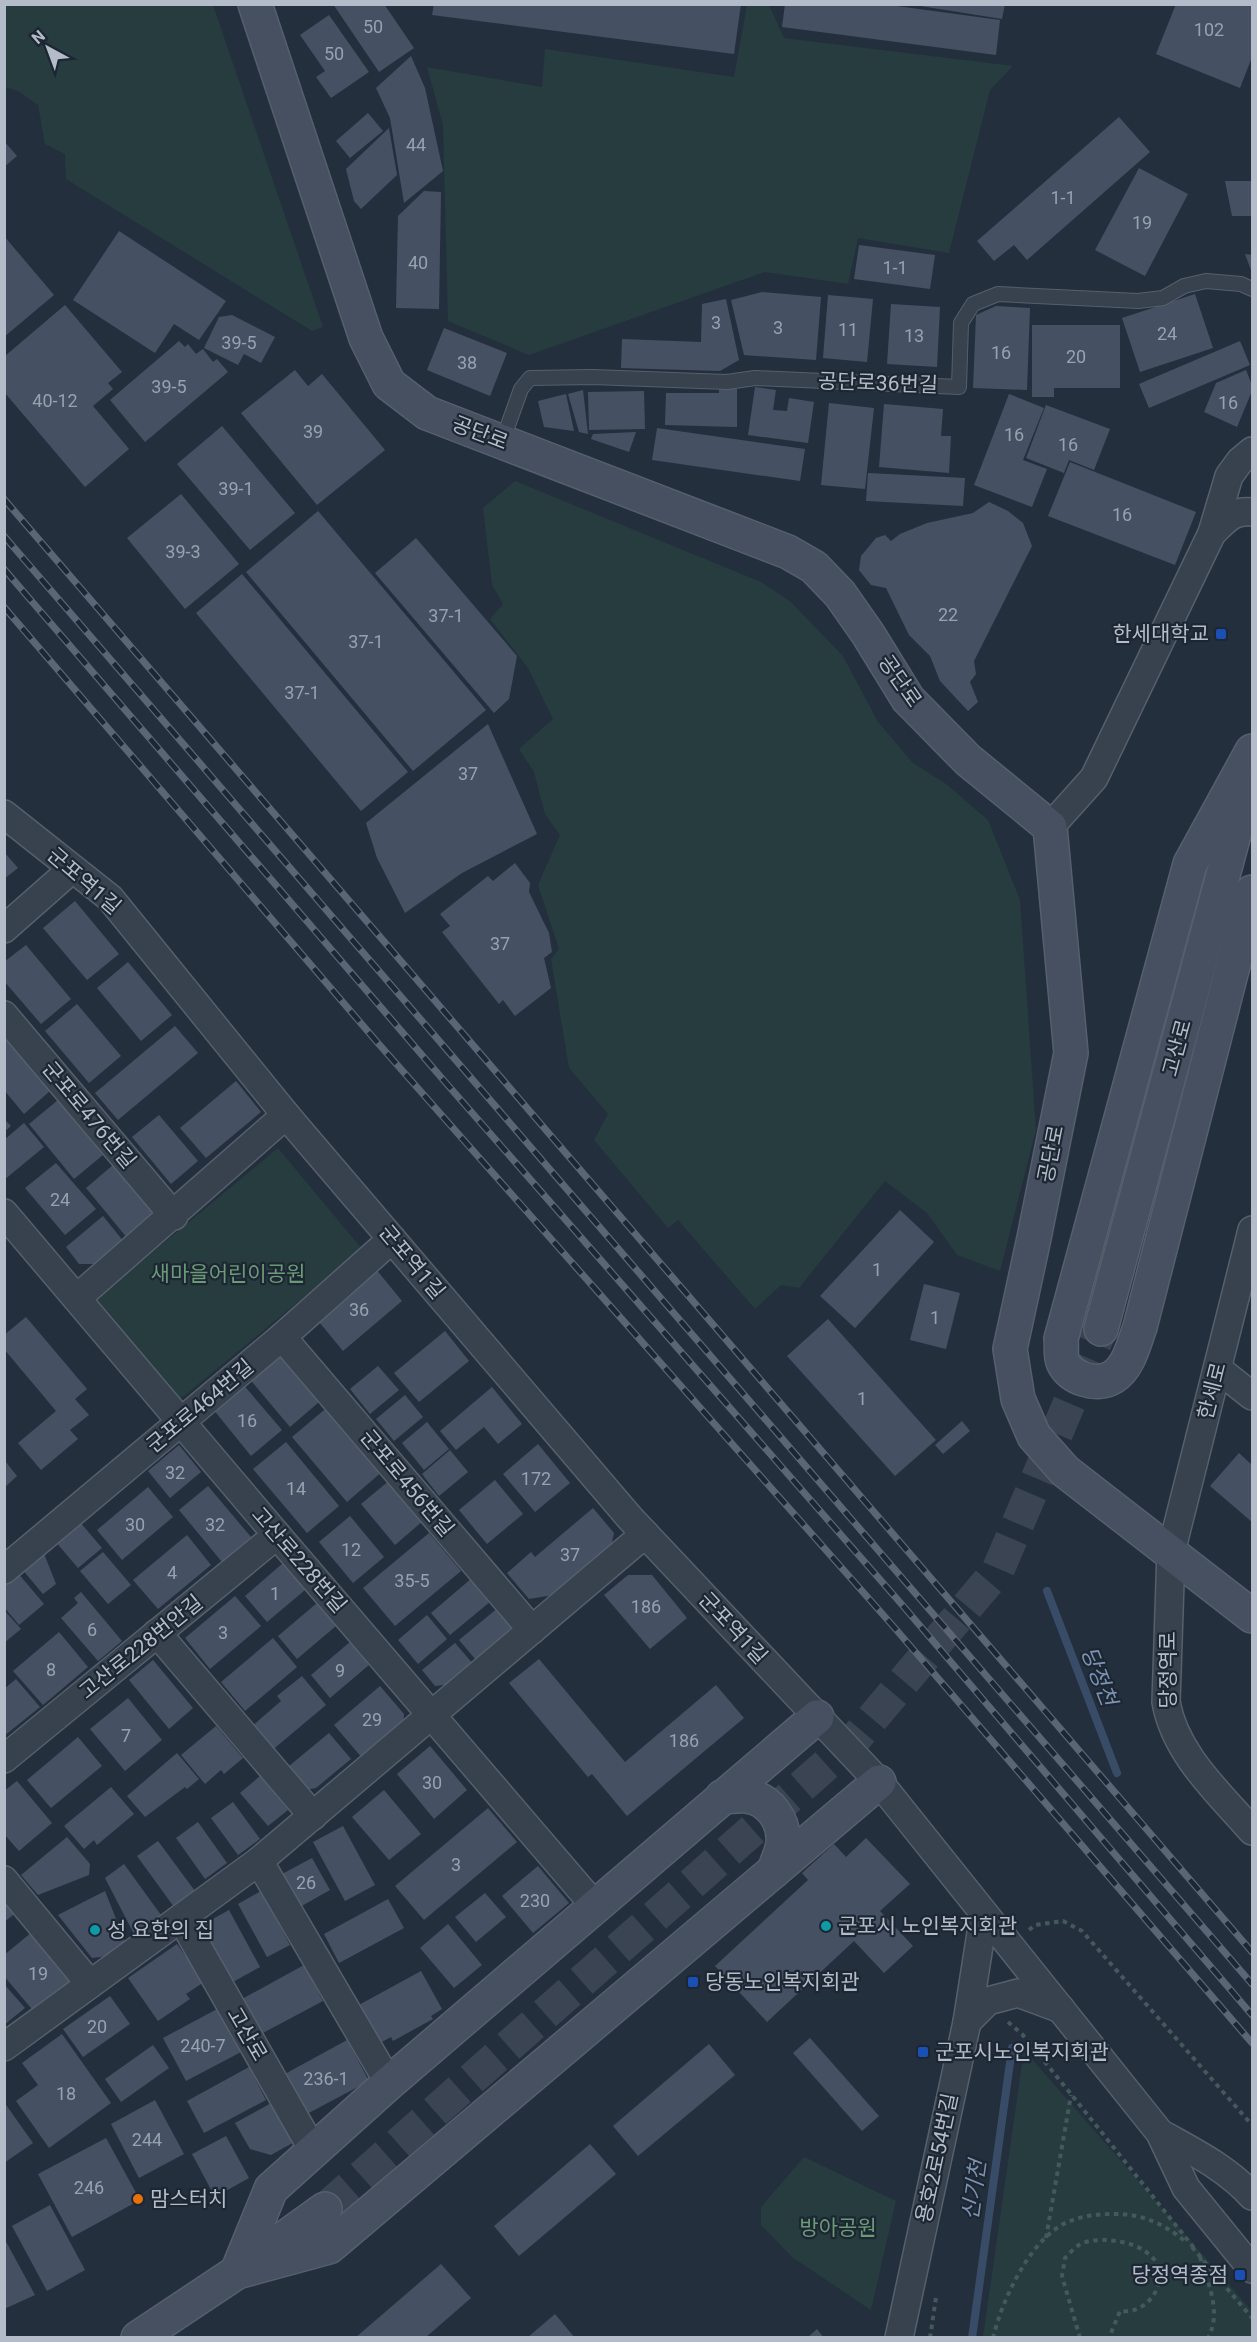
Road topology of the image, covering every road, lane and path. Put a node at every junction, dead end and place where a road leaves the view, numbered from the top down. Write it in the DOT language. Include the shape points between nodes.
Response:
graph roads {
  1 [pos="255,4"];
  2 [pos="1252,289"];
  3 [pos="502,442"];
  4 [pos="1252,451"];
  5 [pos="1252,512"];
  6 [pos="1212,533"];
  7 [pos="1252,751"];
  8 [pos="1252,767"];
  9 [pos="4,814"];
  10 [pos="1050,827"];
  11 [pos="72,868"];
  12 [pos="1252,892"];
  13 [pos="4,928"];
  14 [pos="4,1015"];
  15 [pos="286,1115"];
  16 [pos="4,1213"];
  17 [pos="174,1216"];
  18 [pos="1252,1230"];
  19 [pos="392,1239"];
  20 [pos="77,1298"];
  21 [pos="1101,1329"];
  22 [pos="282,1337"];
  23 [pos="1218,1369"];
  24 [pos="1252,1396"];
  25 [pos="181,1422"];
  26 [pos="645,1534"];
  27 [pos="277,1535"];
  28 [pos="1171,1552"];
  29 [pos="4,1570"];
  30 [pos="1252,1616"];
  31 [pos="532,1630"];
  32 [pos="157,1633"];
  33 [pos="432,1715"];
  34 [pos="817,1717"];
  35 [pos="4,1759"];
  36 [pos="879,1782"];
  37 [pos="722,1797"];
  38 [pos="313,1816"];
  39 [pos="1252,1831"];
  40 [pos="259,1861"];
  41 [pos="774,1871"];
  42 [pos="4,1880"];
  43 [pos="595,1906"];
  44 [pos="984,1914"];
  45 [pos="181,1918"];
  46 [pos="1011,1947"];
  47 [pos="90,1984"];
  48 [pos="1062,2009"];
  49 [pos="1004,2021"];
  50 [pos="967,2022"];
  51 [pos="4,2047"];
  52 [pos="390,2083"];
  53 [pos="1071,2094"];
  54 [pos="1252,2125"];
  55 [pos="1160,2133"];
  56 [pos="313,2150"];
  57 [pos="1252,2196"];
  58 [pos="325,2209"];
  59 [pos="1046,2239"];
  60 [pos="1194,2248"];
  61 [pos="1199,2255"];
  62 [pos="1252,2269"];
  63 [pos="237,2272"];
  64 [pos="937,2291"];
  65 [pos="1252,2318"];
  66 [pos="138,2337"];
  67 [pos="899,2337"];
  68 [pos="930,2337"];
  69 [pos="993,2337"];
  70 [pos="1080,2337"];
  71 [pos="1108,2337"];
  72 [pos="1208,2337"];
  1 -- 3 [label="street, 공단로" via="366,338 389,384 427,412"];
  2 -- 3 [label="lane, 공단로36번길" via="1241,284 1206,281 1184,286 1163,298 1138,301 998,294 973,304 961,323 959,387 755,378 727,382 530,378 521,388"];
  3 -- 10 [label="street, 공단로" via="788,552 814,567 840,594 908,699 968,760"];
  4 -- 6 [label="street" via="1229,476"];
  5 -- 6 [label="street" via="1239,511"];
  6 -- 10 [label="street" via="1094,778"];
  7 -- 12 [label="street" via="1190,864 1061,1339 1062,1360 1070,1372 1082,1379 1098,1381 1113,1377 1128,1359 1140,1327"];
  8 -- 21 [label="street, 고산로"];
  9 -- 11 [label="street, 군포역1길"];
  10 -- 28 [label="street, 공단로" via="1071,1053 1010,1349 1014,1383 1025,1420 1043,1449 1085,1488"];
  11 -- 13 [label="street"];
  11 -- 15 [label="street, 군포역1길" via="110,898"];
  14 -- 17 [label="street, 군포로476번길"];
  15 -- 17 [label="street"];
  15 -- 19 [label="street, 군포역1길"];
  16 -- 20 [label="street, 고산로228번길"];
  17 -- 20 [label="street"];
  18 -- 23 [label="street, 한세로"];
  19 -- 22 [label="street, 군포로464번길"];
  19 -- 26 [label="street, 군포역1길"];
  20 -- 25 [label="street, 고산로228번길"];
  22 -- 25 [label="street, 군포로464번길"];
  22 -- 31 [label="street, 군포로456번길"];
  23 -- 24 [label="street"];
  23 -- 28 [label="street, 한세로"];
  25 -- 27 [label="street, 고산로228번길"];
  25 -- 29 [label="street, 군포로464번길"];
  26 -- 31 [label="street"];
  26 -- 34 [label="street, 군포역1길"];
  27 -- 32 [label="street, 고산로228번안길"];
  27 -- 33 [label="street, 고산로228번길"];
  28 -- 30 [label="street, 공단로"];
  28 -- 39 [label="street, 당정역로" via="1166,1702 1169,1723 1191,1759"];
  31 -- 33 [label="street"];
  32 -- 35 [label="street, 고산로228번안길"];
  32 -- 38 [label="street"];
  33 -- 38 [label="street"];
  33 -- 43 [label="street, 고산로228번길"];
  34 -- 36 [label="street"];
  34 -- 37 [label="street"];
  36 -- 41 [label="street"];
  36 -- 44 [label="street"];
  37 -- 41 [label="street" via="758,1798 781,1822 783,1843"];
  37 -- 43 [label="street"];
  38 -- 40 [label="street"];
  40 -- 45 [label="street"];
  40 -- 52 [label="street"];
  41 -- 63 [label="street" via="329,2247"];
  42 -- 47 [label="street"];
  43 -- 52 [label="street"];
  44 -- 46 [label="street"];
  44 -- 50 [label="street, 용호2로54번길"];
  45 -- 47 [label="street"];
  45 -- 56 [label="street, 고산로"];
  46 -- 48 [label="street"];
  46 -- 54 [label="path" via="1035,1925 1063,1921 1082,1931"];
  47 -- 51 [label="street"];
  48 -- 50 [label="street" via="1018,1993 988,2001"];
  48 -- 55 [label="street"];
  49 -- 53 [label="path" via="1022,2034"];
  50 -- 67 [label="street, 용호2로54번길"];
  52 -- 56 [label="street"];
  53 -- 59 [label="path"];
  53 -- 60 [label="path"];
  55 -- 57 [label="street" via="1206,2158"];
  55 -- 62 [label="street" via="1186,2188"];
  56 -- 63 [label="street" via="271,2189"];
  58 -- 63 [label="street"];
  59 -- 60 [label="path" via="1068,2222 1095,2214 1120,2213 1141,2215 1169,2228"];
  59 -- 69 [label="path" via="1008,2290"];
  60 -- 61 [label="path"];
  61 -- 65 [label="path"];
  61 -- 72 [label="path" via="1214,2308"];
  63 -- 66 [label="street"];
  64 -- 68 [label="path"];
  70 -- 71 [label="path" via="1062,2276 1065,2258 1079,2245 1094,2240 1136,2246 1151,2256 1160,2271 1160,2284 1152,2298 1135,2310 1120,2312"];
}
